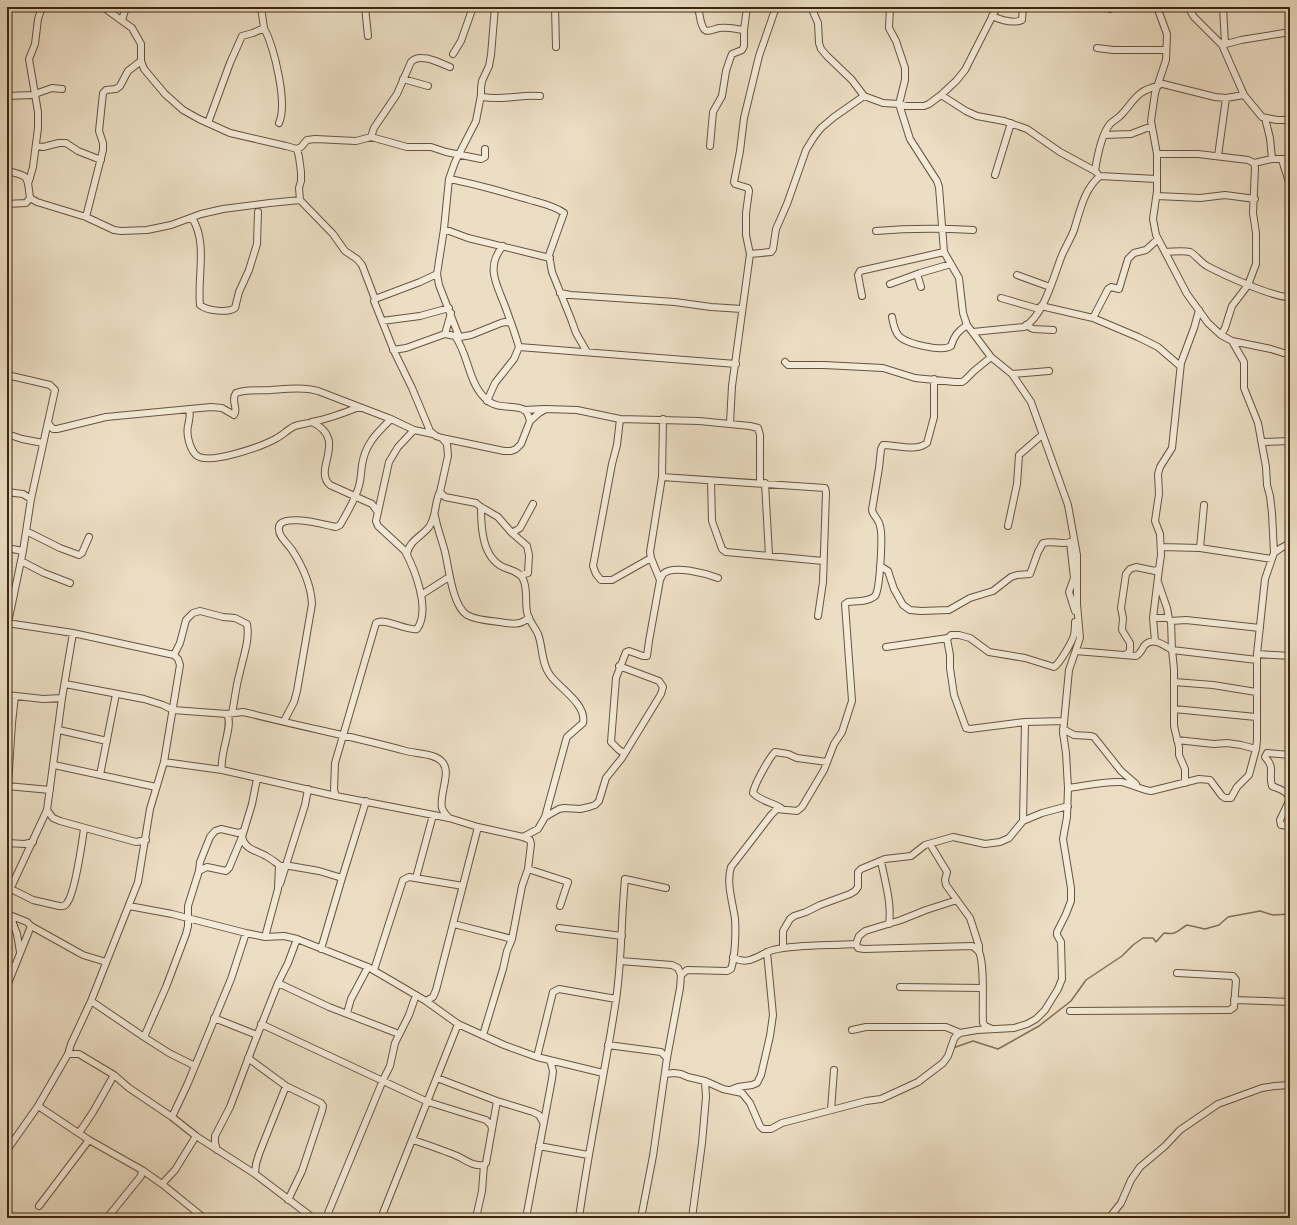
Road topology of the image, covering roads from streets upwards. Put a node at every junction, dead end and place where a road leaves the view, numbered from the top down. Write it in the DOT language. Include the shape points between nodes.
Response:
graph roads {
  1 [pos="103,7"];
  2 [pos="126,7"];
  3 [pos="261,7"];
  4 [pos="365,7"];
  5 [pos="473,7"];
  6 [pos="495,7"];
  7 [pos="555,7"];
  8 [pos="697,7"];
  9 [pos="747,7"];
  10 [pos="776,7"];
  11 [pos="811,7"];
  12 [pos="890,7"];
  13 [pos="997,7"];
  14 [pos="1023,7"];
  15 [pos="1117,7"];
  16 [pos="1121,7"];
  17 [pos="1136,7"];
  18 [pos="1151,7"];
  19 [pos="1157,7"];
  20 [pos="1188,7"];
  21 [pos="1223,7"];
  22 [pos="40,8"];
  23 [pos="1110,9"];
  24 [pos="992,16"];
  25 [pos="122,20"];
  26 [pos="264,28"];
  27 [pos="744,30"];
  28 [pos="1290,32"];
  29 [pos="368,36"];
  30 [pos="1223,44"];
  31 [pos="556,47"];
  32 [pos="1097,48"];
  33 [pos="1166,50"];
  34 [pos="453,54"];
  35 [pos="141,61"];
  36 [pos="450,67"];
  37 [pos="403,79"];
  38 [pos="1158,85"];
  39 [pos="428,86"];
  40 [pos="62,88"];
  41 [pos="35,93"];
  42 [pos="1244,94"];
  43 [pos="481,95"];
  44 [pos="941,95"];
  45 [pos="7,96"];
  46 [pos="540,96"];
  47 [pos="864,96"];
  48 [pos="1226,98"];
  49 [pos="899,104"];
  50 [pos="1265,118"];
  51 [pos="1290,120"];
  52 [pos="208,123"];
  53 [pos="279,124"];
  54 [pos="1011,124"];
  55 [pos="1152,126"];
  56 [pos="1104,135"];
  57 [pos="371,137"];
  58 [pos="36,146"];
  59 [pos="710,146"];
  60 [pos="297,149"];
  61 [pos="485,149"];
  62 [pos="1157,154"];
  63 [pos="459,155"];
  64 [pos="1218,156"];
  65 [pos="1272,159"];
  66 [pos="1290,159"];
  67 [pos="101,160"];
  68 [pos="1282,160"];
  69 [pos="1254,163"];
  70 [pos="7,171"];
  71 [pos="1095,171"];
  72 [pos="995,175"];
  73 [pos="1100,176"];
  74 [pos="449,179"];
  75 [pos="1156,179"];
  76 [pos="29,181"];
  77 [pos="1290,185"];
  78 [pos="1157,196"];
  79 [pos="30,198"];
  80 [pos="1255,198"];
  81 [pos="300,200"];
  82 [pos="7,204"];
  83 [pos="258,212"];
  84 [pos="86,217"];
  85 [pos="192,218"];
  86 [pos="943,228"];
  87 [pos="444,230"];
  88 [pos="973,230"];
  89 [pos="876,231"];
  90 [pos="1158,239"];
  91 [pos="503,246"];
  92 [pos="944,252"];
  93 [pos="1165,252"];
  94 [pos="750,254"];
  95 [pos="550,258"];
  96 [pos="951,264"];
  97 [pos="437,274"];
  98 [pos="917,274"];
  99 [pos="1017,275"];
  100 [pos="890,284"];
  101 [pos="1248,285"];
  102 [pos="921,287"];
  103 [pos="1050,287"];
  104 [pos="560,293"];
  105 [pos="862,296"];
  106 [pos="1290,297"];
  107 [pos="1001,298"];
  108 [pos="375,299"];
  109 [pos="1040,307"];
  110 [pos="742,309"];
  111 [pos="450,310"];
  112 [pos="1199,310"];
  113 [pos="892,317"];
  114 [pos="1093,318"];
  115 [pos="1206,320"];
  116 [pos="382,321"];
  117 [pos="511,324"];
  118 [pos="966,325"];
  119 [pos="1026,326"];
  120 [pos="1194,328"];
  121 [pos="1053,330"];
  122 [pos="973,332"];
  123 [pos="445,334"];
  124 [pos="1221,335"];
  125 [pos="1232,341"];
  126 [pos="519,347"];
  127 [pos="394,350"];
  128 [pos="587,352"];
  129 [pos="1290,356"];
  130 [pos="992,357"];
  131 [pos="785,362"];
  132 [pos="736,364"];
  133 [pos="1180,366"];
  134 [pos="1049,371"];
  135 [pos="1012,374"];
  136 [pos="7,375"];
  137 [pos="934,379"];
  138 [pos="487,400"];
  139 [pos="359,407"];
  140 [pos="189,409"];
  141 [pos="546,409"];
  142 [pos="524,410"];
  143 [pos="391,419"];
  144 [pos="620,419"];
  145 [pos="663,419"];
  146 [pos="530,421"];
  147 [pos="312,422"];
  148 [pos="48,423"];
  149 [pos="730,423"];
  150 [pos="414,430"];
  151 [pos="7,434"];
  152 [pos="434,435"];
  153 [pos="1042,435"];
  154 [pos="442,438"];
  155 [pos="1290,441"];
  156 [pos="1262,442"];
  157 [pos="43,443"];
  158 [pos="662,477"];
  159 [pos="711,481"];
  160 [pos="763,483"];
  161 [pos="7,492"];
  162 [pos="440,492"];
  163 [pos="355,496"];
  164 [pos="30,499"];
  165 [pos="380,500"];
  166 [pos="372,504"];
  167 [pos="533,504"];
  168 [pos="1204,505"];
  169 [pos="481,507"];
  170 [pos="377,512"];
  171 [pos="435,516"];
  172 [pos="1008,526"];
  173 [pos="26,531"];
  174 [pos="512,533"];
  175 [pos="88,537"];
  176 [pos="1072,541"];
  177 [pos="1290,543"];
  178 [pos="1161,547"];
  179 [pos="7,548"];
  180 [pos="1200,548"];
  181 [pos="23,551"];
  182 [pos="407,554"];
  183 [pos="769,555"];
  184 [pos="1273,556"];
  185 [pos="650,558"];
  186 [pos="21,560"];
  187 [pos="823,561"];
  188 [pos="880,566"];
  189 [pos="1159,569"];
  190 [pos="521,575"];
  191 [pos="449,577"];
  192 [pos="718,578"];
  193 [pos="660,580"];
  194 [pos="1158,581"];
  195 [pos="70,583"];
  196 [pos="421,595"];
  197 [pos="818,616"];
  198 [pos="528,617"];
  199 [pos="1153,618"];
  200 [pos="1170,620"];
  201 [pos="8,623"];
  202 [pos="1260,628"];
  203 [pos="73,633"];
  204 [pos="948,638"];
  205 [pos="1155,641"];
  206 [pos="886,647"];
  207 [pos="1172,650"];
  208 [pos="1076,651"];
  209 [pos="174,655"];
  210 [pos="1125,655"];
  211 [pos="1290,656"];
  212 [pos="1257,657"];
  213 [pos="619,666"];
  214 [pos="1174,682"];
  215 [pos="65,684"];
  216 [pos="1256,692"];
  217 [pos="116,694"];
  218 [pos="7,695"];
  219 [pos="15,696"];
  220 [pos="62,698"];
  221 [pos="1174,709"];
  222 [pos="173,710"];
  223 [pos="230,714"];
  224 [pos="1256,717"];
  225 [pos="284,721"];
  226 [pos="1064,721"];
  227 [pos="1025,722"];
  228 [pos="1063,729"];
  229 [pos="59,730"];
  230 [pos="342,736"];
  231 [pos="107,740"];
  232 [pos="1177,740"];
  233 [pos="1256,749"];
  234 [pos="624,753"];
  235 [pos="1290,754"];
  236 [pos="164,762"];
  237 [pos="827,762"];
  238 [pos="54,765"];
  239 [pos="222,770"];
  240 [pos="100,775"];
  241 [pos="257,779"];
  242 [pos="1185,783"];
  243 [pos="8,786"];
  244 [pos="156,787"];
  245 [pos="1068,788"];
  246 [pos="1141,788"];
  247 [pos="308,789"];
  248 [pos="50,790"];
  249 [pos="336,796"];
  250 [pos="366,801"];
  251 [pos="1068,806"];
  252 [pos="442,808"];
  253 [pos="781,808"];
  254 [pos="47,810"];
  255 [pos="434,816"];
  256 [pos="545,817"];
  257 [pos="449,818"];
  258 [pos="1023,821"];
  259 [pos="1290,826"];
  260 [pos="478,827"];
  261 [pos="84,829"];
  262 [pos="242,834"];
  263 [pos="523,837"];
  264 [pos="146,840"];
  265 [pos="33,842"];
  266 [pos="136,842"];
  267 [pos="7,843"];
  268 [pos="25,844"];
  269 [pos="930,844"];
  270 [pos="29,851"];
  271 [pos="143,851"];
  272 [pos="880,861"];
  273 [pos="279,865"];
  274 [pos="286,866"];
  275 [pos="528,868"];
  276 [pos="199,871"];
  277 [pos="342,878"];
  278 [pos="416,878"];
  279 [pos="462,886"];
  280 [pos="666,888"];
  281 [pos="11,889"];
  282 [pos="278,889"];
  283 [pos="7,896"];
  284 [pos="957,900"];
  285 [pos="129,906"];
  286 [pos="560,906"];
  287 [pos="8,915"];
  288 [pos="189,918"];
  289 [pos="454,924"];
  290 [pos="889,924"];
  291 [pos="31,926"];
  292 [pos="560,928"];
  293 [pos="246,933"];
  294 [pos="622,936"];
  295 [pos="265,937"];
  296 [pos="297,939"];
  297 [pos="512,939"];
  298 [pos="856,944"];
  299 [pos="783,948"];
  300 [pos="321,949"];
  301 [pos="20,952"];
  302 [pos="767,952"];
  303 [pos="979,952"];
  304 [pos="733,957"];
  305 [pos="620,961"];
  306 [pos="106,962"];
  307 [pos="7,964"];
  308 [pos="14,967"];
  309 [pos="368,967"];
  310 [pos="374,970"];
  311 [pos="1177,973"];
  312 [pos="681,975"];
  313 [pos="278,983"];
  314 [pos="7,986"];
  315 [pos="900,987"];
  316 [pos="982,988"];
  317 [pos="416,995"];
  318 [pos="616,999"];
  319 [pos="1234,1000"];
  320 [pos="426,1001"];
  321 [pos="91,1002"];
  322 [pos="1290,1002"];
  323 [pos="1070,1011"];
  324 [pos="347,1013"];
  325 [pos="214,1018"];
  326 [pos="262,1024"];
  327 [pos="458,1024"];
  328 [pos="992,1029"];
  329 [pos="852,1030"];
  330 [pos="960,1033"];
  331 [pos="399,1034"];
  332 [pos="257,1035"];
  333 [pos="483,1035"];
  334 [pos="144,1037"];
  335 [pos="72,1042"];
  336 [pos="608,1045"];
  337 [pos="670,1048"];
  338 [pos="662,1052"];
  339 [pos="68,1054"];
  340 [pos="80,1054"];
  341 [pos="537,1057"];
  342 [pos="248,1058"];
  343 [pos="668,1058"];
  344 [pos="550,1060"];
  345 [pos="195,1066"];
  346 [pos="834,1070"];
  347 [pos="603,1073"];
  348 [pos="665,1074"];
  349 [pos="114,1075"];
  350 [pos="437,1078"];
  351 [pos="382,1080"];
  352 [pos="706,1081"];
  353 [pos="1290,1085"];
  354 [pos="286,1086"];
  355 [pos="729,1090"];
  356 [pos="497,1101"];
  357 [pos="428,1102"];
  358 [pos="38,1106"];
  359 [pos="831,1110"];
  360 [pos="172,1117"];
  361 [pos="543,1122"];
  362 [pos="492,1129"];
  363 [pos="79,1133"];
  364 [pos="196,1136"];
  365 [pos="89,1140"];
  366 [pos="413,1140"];
  367 [pos="539,1146"];
  368 [pos="7,1150"];
  369 [pos="217,1150"];
  370 [pos="588,1155"];
  371 [pos="484,1165"];
  372 [pos="142,1170"];
  373 [pos="255,1174"];
  374 [pos="162,1184"];
  375 [pos="288,1200"];
  376 [pos="39,1206"];
  377 [pos="1112,1216"];
  378 [pos="107,1218"];
  379 [pos="204,1218"];
  380 [pos="313,1218"];
  381 [pos="326,1218"];
  382 [pos="381,1218"];
  383 [pos="476,1218"];
  384 [pos="526,1218"];
  385 [pos="579,1218"];
  386 [pos="641,1218"];
  387 [pos="692,1218"];
  1 -- 25 [label="street"];
  2 -- 25 [label="street"];
  3 -- 26 [label="street"];
  4 -- 29 [label="street"];
  5 -- 34 [label="street" via="461,41"];
  6 -- 43 [label="street" via="492,55 482,81"];
  7 -- 31 [label="street"];
  8 -- 27 [label="street" via="704,30"];
  9 -- 27 [label="street"];
  10 -- 94 [label="street" via="759,56 744,118 734,182 748,188 749,191 746,235"];
  11 -- 47 [label="street" via="818,23 821,49"];
  12 -- 49 [label="street" via="889,28 905,68"];
  13 -- 24 [label="street"];
  14 -- 24 [label="street" via="1020,21 1004,21"];
  15 -- 23 [label="street"];
  16 -- 17 [label="street"];
  18 -- 19 [label="street"];
  19 -- 33 [label="street" via="1167,34"];
  20 -- 30 [label="street" via="1194,17"];
  21 -- 30 [label="street"];
  22 -- 41 [label="street" via="35,44 29,59"];
  24 -- 44 [label="street" via="965,70"];
  25 -- 35 [label="street" via="132,28 141,44"];
  26 -- 52 [label="street" via="242,36"];
  26 -- 53 [label="street" via="280,83"];
  27 -- 59 [label="street" via="744,48 730,58 722,96 713,112"];
  28 -- 30 [label="street"];
  30 -- 42 [label="street"];
  32 -- 33 [label="street"];
  33 -- 38 [label="street" via="1166,60"];
  35 -- 52 [label="street" via="144,69 172,101"];
  35 -- 67 [label="street" via="128,71 120,86 103,93 99,131 103,143"];
  36 -- 37 [label="street" via="418,57 411,62"];
  37 -- 39 [label="street"];
  37 -- 57 [label="street"];
  38 -- 48 [label="street"];
  38 -- 55 [label="street"];
  38 -- 56 [label="street" via="1138,95 1110,124"];
  40 -- 41 [label="street"];
  41 -- 45 [label="street"];
  41 -- 58 [label="street" via="38,112"];
  42 -- 48 [label="street"];
  42 -- 50 [label="street"];
  43 -- 46 [label="street" via="492,99"];
  43 -- 63 [label="street" via="476,121"];
  44 -- 49 [label="street" via="924,106"];
  44 -- 54 [label="street" via="977,116"];
  47 -- 49 [label="street" via="883,103"];
  47 -- 94 [label="street" via="834,117 814,137 806,150 776,229 773,249 771,252"];
  48 -- 64 [label="street"];
  49 -- 86 [label="street" via="910,139 937,181"];
  50 -- 51 [label="street"];
  50 -- 65 [label="street"];
  52 -- 60 [label="street" via="230,133"];
  54 -- 71 [label="street" via="1027,129 1060,152"];
  54 -- 72 [label="street"];
  55 -- 56 [label="street" via="1131,134"];
  55 -- 62 [label="street"];
  56 -- 71 [label="street"];
  57 -- 60 [label="street" via="356,141 307,140"];
  57 -- 63 [label="street" via="407,147 431,147"];
  58 -- 67 [label="street" via="66,143"];
  58 -- 76 [label="street"];
  60 -- 81 [label="street" via="301,172"];
  61 -- 63 [label="street" via="483,159"];
  62 -- 64 [label="street"];
  62 -- 75 [label="street"];
  63 -- 74 [label="street"];
  64 -- 69 [label="street"];
  65 -- 68 [label="street"];
  65 -- 69 [label="street"];
  66 -- 68 [label="street"];
  67 -- 84 [label="street"];
  68 -- 77 [label="street"];
  69 -- 80 [label="street"];
  70 -- 76 [label="street" via="22,174"];
  71 -- 73 [label="street"];
  73 -- 75 [label="street"];
  73 -- 103 [label="street" via="1083,201"];
  74 -- 87 [label="street"];
  74 -- 95 [label="street" via="503,192 563,211 564,216"];
  75 -- 78 [label="street"];
  76 -- 79 [label="street"];
  78 -- 80 [label="street" via="1200,198 1225,195"];
  78 -- 90 [label="street" via="1154,219"];
  79 -- 82 [label="street" via="26,203"];
  79 -- 84 [label="street"];
  80 -- 101 [label="street" via="1253,213 1256,264"];
  81 -- 85 [label="street" via="223,210"];
  81 -- 108 [label="street" via="333,234 345,251 362,265"];
  83 -- 85 [label="street" via="254,256 235,308 231,311 200,305 201,256 198,232"];
  84 -- 85 [label="street" via="121,231 171,226"];
  86 -- 88 [label="street"];
  86 -- 89 [label="street"];
  86 -- 92 [label="street"];
  87 -- 91 [label="street"];
  87 -- 97 [label="street"];
  90 -- 93 [label="street"];
  90 -- 114 [label="street" via="1146,250 1134,253 1128,259 1119,289 1108,289"];
  91 -- 95 [label="street"];
  91 -- 117 [label="street" via="497,254 493,268 495,285"];
  92 -- 96 [label="street"];
  92 -- 105 [label="street" via="860,271 858,275"];
  93 -- 101 [label="street" via="1190,253 1206,265"];
  93 -- 112 [label="street" via="1187,294"];
  94 -- 110 [label="street"];
  95 -- 104 [label="street"];
  96 -- 98 [label="street"];
  96 -- 118 [label="street" via="960,278"];
  97 -- 108 [label="street"];
  97 -- 111 [label="street"];
  98 -- 100 [label="street"];
  98 -- 102 [label="street"];
  99 -- 103 [label="street"];
  101 -- 106 [label="street"];
  101 -- 124 [label="street" via="1232,306"];
  103 -- 109 [label="street"];
  104 -- 110 [label="street"];
  104 -- 128 [label="street" via="576,333"];
  107 -- 109 [label="street"];
  108 -- 116 [label="street"];
  109 -- 114 [label="street"];
  109 -- 119 [label="street"];
  110 -- 132 [label="street"];
  111 -- 116 [label="street"];
  111 -- 117 [label="street" via="460,337 501,323"];
  111 -- 123 [label="street"];
  112 -- 115 [label="street"];
  112 -- 120 [label="street"];
  113 -- 118 [label="street" via="899,337 932,347 948,348"];
  114 -- 133 [label="street" via="1152,343"];
  115 -- 120 [label="street"];
  115 -- 124 [label="street"];
  116 -- 127 [label="street"];
  117 -- 126 [label="street"];
  118 -- 122 [label="street"];
  119 -- 121 [label="street" via="1032,329"];
  119 -- 122 [label="street"];
  120 -- 133 [label="street"];
  122 -- 130 [label="street"];
  123 -- 127 [label="street"];
  123 -- 138 [label="street" via="455,336 479,391"];
  124 -- 125 [label="street"];
  125 -- 129 [label="street" via="1271,349"];
  125 -- 156 [label="street" via="1244,362 1244,388 1258,423"];
  126 -- 128 [label="street"];
  126 -- 138 [label="street"];
  127 -- 152 [label="street"];
  128 -- 132 [label="street"];
  130 -- 135 [label="street"];
  130 -- 137 [label="street" via="962,382"];
  131 -- 137 [label="street" via="788,365 883,368 915,378"];
  132 -- 149 [label="street"];
  133 -- 178 [label="street" via="1172,448 1158,474 1155,521"];
  134 -- 135 [label="street"];
  135 -- 153 [label="street" via="1031,402"];
  136 -- 148 [label="street" via="53,387"];
  137 -- 188 [label="street" via="934,417 928,443 911,447 883,445 881,449 872,510 881,527"];
  138 -- 142 [label="street"];
  139 -- 140 [label="street" via="311,389 295,389 245,390 236,393 233,400 236,410 234,415 217,407"];
  139 -- 143 [label="street"];
  139 -- 147 [label="street"];
  140 -- 147 [label="street" via="187,432 195,454 201,458 211,459 234,454 278,438 292,427"];
  140 -- 148 [label="street" via="106,417 57,429 53,429"];
  141 -- 142 [label="street"];
  141 -- 144 [label="street" via="577,410"];
  141 -- 146 [label="street"];
  142 -- 146 [label="street"];
  143 -- 150 [label="street"];
  143 -- 163 [label="street" via="374,435 368,445"];
  144 -- 145 [label="street"];
  144 -- 185 [label="street" via="618,445 612,464 593,566 601,580 612,580"];
  145 -- 149 [label="street"];
  145 -- 158 [label="street"];
  146 -- 154 [label="street" via="520,444 511,451"];
  147 -- 163 [label="street" via="323,429 330,445 324,474 326,482"];
  148 -- 157 [label="street"];
  149 -- 160 [label="street" via="758,428"];
  150 -- 152 [label="street"];
  150 -- 165 [label="street" via="388,462"];
  151 -- 157 [label="street"];
  152 -- 154 [label="street"];
  153 -- 172 [label="street" via="1019,455 1017,484"];
  153 -- 176 [label="street" via="1068,505"];
  154 -- 162 [label="street" via="448,449"];
  155 -- 156 [label="street"];
  156 -- 184 [label="street" via="1272,513"];
  157 -- 164 [label="street"];
  158 -- 159 [label="street"];
  158 -- 185 [label="street"];
  159 -- 160 [label="street"];
  159 -- 183 [label="street" via="712,521 722,549 730,553"];
  160 -- 183 [label="street"];
  160 -- 187 [label="street" via="824,488 826,492"];
  161 -- 164 [label="street" via="23,494"];
  162 -- 169 [label="street" via="445,497 472,501"];
  162 -- 171 [label="street"];
  163 -- 166 [label="street"];
  163 -- 225 [label="street" via="340,525 336,527 292,520 285,521 278,528 306,574 312,595 297,691"];
  164 -- 173 [label="street"];
  165 -- 166 [label="street"];
  165 -- 170 [label="street"];
  166 -- 170 [label="street"];
  167 -- 174 [label="street" via="520,528"];
  168 -- 180 [label="street"];
  169 -- 174 [label="street" via="498,517"];
  169 -- 190 [label="street" via="482,529 487,549 496,562"];
  170 -- 182 [label="street" via="378,526"];
  171 -- 182 [label="street" via="428,528 409,546"];
  171 -- 191 [label="street"];
  173 -- 175 [label="street" via="79,555"];
  173 -- 181 [label="street"];
  174 -- 190 [label="street" via="529,550 528,573"];
  176 -- 188 [label="street" via="1043,543 1030,574 1011,577 993,591 970,598 949,610 906,608 894,589 888,571"];
  176 -- 204 [label="street" via="1074,578 1069,592 1075,611 1075,630 1072,641 1056,666 989,652 976,641 959,635 951,635"];
  176 -- 208 [label="street" via="1077,555 1080,638"];
  177 -- 184 [label="street"];
  178 -- 180 [label="street"];
  178 -- 189 [label="street"];
  179 -- 181 [label="street"];
  180 -- 184 [label="street"];
  181 -- 186 [label="street"];
  182 -- 196 [label="street"];
  183 -- 187 [label="street"];
  184 -- 202 [label="street" via="1265,579"];
  185 -- 193 [label="street"];
  186 -- 195 [label="street"];
  186 -- 201 [label="street"];
  187 -- 197 [label="street"];
  188 -- 237 [label="street" via="875,597 845,604 852,701 842,732"];
  189 -- 194 [label="street"];
  189 -- 210 [label="street" via="1155,571 1136,567 1126,574 1121,608 1122,630 1130,643 1130,651"];
  190 -- 198 [label="street" via="525,585"];
  191 -- 196 [label="street"];
  191 -- 198 [label="street" via="457,601 466,614 488,621 512,624 520,623"];
  192 -- 193 [label="street" via="707,573 676,570 664,574"];
  193 -- 213 [label="street" via="648,656 626,652"];
  194 -- 199 [label="street"];
  194 -- 200 [label="street"];
  196 -- 230 [label="street" via="424,610 417,629 383,622 376,624"];
  198 -- 256 [label="street" via="538,634 549,674 570,694 584,716 583,722 567,737"];
  199 -- 200 [label="street"];
  199 -- 205 [label="street"];
  200 -- 202 [label="street"];
  200 -- 207 [label="street"];
  201 -- 203 [label="street"];
  202 -- 212 [label="street"];
  203 -- 209 [label="street"];
  203 -- 215 [label="street"];
  204 -- 206 [label="street"];
  204 -- 227 [label="street" via="954,695 966,728"];
  205 -- 207 [label="street"];
  205 -- 210 [label="street" via="1147,643 1138,655"];
  207 -- 212 [label="street"];
  207 -- 214 [label="street"];
  208 -- 210 [label="street"];
  208 -- 226 [label="street" via="1068,670"];
  209 -- 222 [label="street" via="180,665"];
  209 -- 223 [label="street" via="186,620 193,613 200,611 235,618 247,624 247,639"];
  211 -- 212 [label="street"];
  212 -- 216 [label="street"];
  213 -- 234 [label="street" via="610,738 612,744"];
  213 -- 234 [label="street" via="654,678 663,687"];
  214 -- 216 [label="street"];
  214 -- 221 [label="street"];
  215 -- 217 [label="street"];
  215 -- 220 [label="street"];
  216 -- 224 [label="street"];
  217 -- 222 [label="street" via="144,699"];
  217 -- 231 [label="street"];
  218 -- 219 [label="street"];
  219 -- 220 [label="street"];
  219 -- 243 [label="street"];
  220 -- 229 [label="street"];
  221 -- 224 [label="street"];
  221 -- 232 [label="street"];
  222 -- 223 [label="street"];
  222 -- 236 [label="street"];
  223 -- 225 [label="street" via="242,712"];
  223 -- 239 [label="street"];
  224 -- 233 [label="street"];
  225 -- 230 [label="street"];
  226 -- 227 [label="street"];
  226 -- 228 [label="street"];
  227 -- 258 [label="street"];
  228 -- 245 [label="street"];
  228 -- 246 [label="street" via="1074,735 1094,737 1126,777"];
  229 -- 231 [label="street"];
  229 -- 238 [label="street"];
  230 -- 249 [label="street" via="335,763"];
  230 -- 252 [label="street" via="439,759 446,768"];
  231 -- 240 [label="street"];
  232 -- 233 [label="street" via="1234,744"];
  232 -- 242 [label="street" via="1179,755 1185,769"];
  233 -- 242 [label="street" via="1249,776 1237,787 1231,798 1222,796 1210,780 1199,779"];
  234 -- 256 [label="street" via="606,778 601,797 595,805 580,809 559,809"];
  235 -- 259 [label="street" via="1267,753 1265,757 1271,766 1272,786 1289,796 1280,820 1281,825"];
  236 -- 239 [label="street"];
  236 -- 244 [label="street"];
  237 -- 253 [label="street" via="800,809 797,811"];
  237 -- 253 [label="street" via="775,752 753,793"];
  238 -- 240 [label="street"];
  238 -- 248 [label="street"];
  239 -- 241 [label="street"];
  240 -- 244 [label="street"];
  241 -- 247 [label="street"];
  241 -- 262 [label="street"];
  242 -- 246 [label="street" via="1158,790 1146,791"];
  243 -- 248 [label="street"];
  244 -- 264 [label="street"];
  245 -- 246 [label="street" via="1115,782"];
  245 -- 251 [label="street"];
  247 -- 249 [label="street"];
  247 -- 274 [label="street"];
  248 -- 254 [label="street"];
  249 -- 250 [label="street"];
  250 -- 255 [label="street"];
  250 -- 277 [label="street"];
  251 -- 258 [label="street" via="1042,812"];
  251 -- 328 [label="street" via="1063,839 1071,900 1057,935 1061,942 1062,979 1045,1010 1036,1019 1014,1028"];
  252 -- 255 [label="street"];
  252 -- 257 [label="street"];
  253 -- 304 [label="street" via="771,815 730,872 735,920"];
  254 -- 261 [label="street" via="53,818"];
  254 -- 265 [label="street"];
  255 -- 257 [label="street"];
  255 -- 278 [label="street"];
  256 -- 263 [label="street" via="538,829"];
  257 -- 260 [label="street"];
  258 -- 269 [label="street" via="1009,838 993,844 953,837"];
  260 -- 263 [label="street"];
  260 -- 279 [label="street"];
  261 -- 266 [label="street"];
  261 -- 281 [label="street" via="73,885 66,904 59,906 33,900"];
  262 -- 273 [label="street" via="247,847"];
  262 -- 276 [label="street" via="226,871 207,867"];
  262 -- 276 [label="street" via="221,829 215,831 207,843"];
  263 -- 275 [label="street" via="531,842"];
  264 -- 266 [label="street"];
  264 -- 271 [label="street"];
  265 -- 268 [label="street"];
  265 -- 270 [label="street"];
  266 -- 271 [label="street"];
  267 -- 268 [label="street"];
  268 -- 270 [label="street"];
  269 -- 272 [label="street" via="910,856"];
  269 -- 284 [label="street" via="946,870 946,885"];
  270 -- 281 [label="street"];
  271 -- 285 [label="street" via="138,882"];
  272 -- 290 [label="street" via="890,903"];
  272 -- 299 [label="street" via="858,871 857,889 852,893 790,919 783,931"];
  273 -- 274 [label="street"];
  273 -- 282 [label="street"];
  274 -- 277 [label="street"];
  274 -- 282 [label="street"];
  275 -- 286 [label="street" via="568,882"];
  275 -- 297 [label="street"];
  276 -- 288 [label="street" via="188,906"];
  277 -- 300 [label="street"];
  278 -- 279 [label="street"];
  278 -- 310 [label="street" via="409,877 403,880"];
  279 -- 289 [label="street"];
  280 -- 294 [label="street" via="625,879"];
  281 -- 283 [label="street"];
  282 -- 295 [label="street"];
  284 -- 290 [label="street"];
  284 -- 303 [label="street" via="970,918 980,946"];
  285 -- 288 [label="street"];
  285 -- 306 [label="street"];
  287 -- 291 [label="street"];
  287 -- 301 [label="street" via="17,934"];
  288 -- 293 [label="street"];
  288 -- 334 [label="street" via="186,934 166,987"];
  289 -- 297 [label="street"];
  289 -- 320 [label="street" via="436,990"];
  290 -- 298 [label="street" via="865,931 859,936"];
  291 -- 301 [label="street"];
  291 -- 306 [label="street" via="84,955"];
  292 -- 294 [label="street"];
  293 -- 295 [label="street"];
  293 -- 325 [label="street" via="231,979"];
  294 -- 305 [label="street"];
  295 -- 296 [label="street" via="284,936"];
  296 -- 300 [label="street"];
  296 -- 313 [label="street"];
  297 -- 333 [label="street"];
  298 -- 299 [label="street"];
  298 -- 303 [label="street" via="858,948 864,949 968,946 976,948"];
  299 -- 302 [label="street"];
  300 -- 309 [label="street"];
  301 -- 308 [label="street"];
  302 -- 304 [label="street" via="746,961 739,961"];
  302 -- 355 [label="street" via="773,1015 761,1075 752,1086 738,1086"];
  303 -- 316 [label="street"];
  304 -- 312 [label="street" via="729,971 687,970"];
  305 -- 312 [label="street" via="672,965 678,968"];
  305 -- 318 [label="street"];
  306 -- 321 [label="street"];
  307 -- 308 [label="street"];
  308 -- 314 [label="street"];
  309 -- 310 [label="street"];
  309 -- 324 [label="street" via="350,999"];
  310 -- 317 [label="street"];
  311 -- 319 [label="street" via="1233,976 1236,980"];
  312 -- 337 [label="street"];
  313 -- 324 [label="street"];
  313 -- 326 [label="street"];
  315 -- 316 [label="street"];
  316 -- 328 [label="street" via="983,1023"];
  317 -- 320 [label="street"];
  317 -- 331 [label="street"];
  318 -- 336 [label="street"];
  318 -- 341 [label="street" via="559,989 553,992"];
  319 -- 322 [label="street"];
  319 -- 323 [label="street" via="1234,1007 1230,1010"];
  320 -- 327 [label="street"];
  321 -- 334 [label="street"];
  321 -- 335 [label="street"];
  324 -- 331 [label="street"];
  325 -- 332 [label="street"];
  325 -- 345 [label="street"];
  326 -- 332 [label="street"];
  326 -- 351 [label="street"];
  327 -- 333 [label="street"];
  327 -- 350 [label="street"];
  328 -- 330 [label="street"];
  329 -- 330 [label="street" via="866,1027 946,1027"];
  330 -- 359 [label="street" via="954,1039 943,1063 918,1082 881,1099"];
  331 -- 351 [label="street" via="390,1066"];
  332 -- 342 [label="street"];
  333 -- 341 [label="street" via="504,1046"];
  334 -- 345 [label="street"];
  335 -- 339 [label="street"];
  335 -- 340 [label="street"];
  336 -- 338 [label="street"];
  336 -- 347 [label="street"];
  337 -- 338 [label="street"];
  337 -- 343 [label="street"];
  338 -- 343 [label="street"];
  339 -- 340 [label="street"];
  339 -- 358 [label="street"];
  340 -- 349 [label="street"];
  341 -- 344 [label="street"];
  342 -- 354 [label="street"];
  342 -- 369 [label="street" via="230,1107 215,1136"];
  343 -- 348 [label="street"];
  344 -- 347 [label="street"];
  344 -- 361 [label="street" via="552,1079"];
  345 -- 360 [label="street"];
  346 -- 359 [label="street"];
  347 -- 370 [label="street"];
  348 -- 352 [label="street" via="682,1074"];
  348 -- 386 [label="street"];
  349 -- 360 [label="street"];
  349 -- 363 [label="street"];
  350 -- 356 [label="street"];
  350 -- 357 [label="street"];
  351 -- 357 [label="street"];
  351 -- 381 [label="street"];
  352 -- 355 [label="street"];
  352 -- 387 [label="street" via="702,1143"];
  353 -- 377 [label="street" via="1262,1088 1218,1104 1180,1130 1140,1166"];
  354 -- 373 [label="street" via="259,1154"];
  354 -- 375 [label="street" via="323,1106 306,1161"];
  355 -- 359 [label="street" via="742,1093 746,1097 763,1129 771,1129 782,1123"];
  356 -- 361 [label="street" via="533,1112 539,1115"];
  356 -- 362 [label="street"];
  357 -- 362 [label="street" via="486,1120"];
  357 -- 366 [label="street"];
  358 -- 363 [label="street"];
  358 -- 368 [label="street"];
  360 -- 364 [label="street"];
  361 -- 367 [label="street"];
  362 -- 371 [label="street"];
  363 -- 365 [label="street"];
  364 -- 369 [label="street"];
  364 -- 374 [label="street" via="176,1170"];
  365 -- 372 [label="street"];
  365 -- 376 [label="street"];
  366 -- 371 [label="street"];
  366 -- 382 [label="street"];
  367 -- 370 [label="street"];
  367 -- 384 [label="street"];
  369 -- 373 [label="street"];
  370 -- 385 [label="street"];
  371 -- 383 [label="street"];
  372 -- 374 [label="street"];
  372 -- 378 [label="street" via="141,1176"];
  373 -- 375 [label="street"];
  374 -- 379 [label="street"];
  375 -- 380 [label="street"];
}
